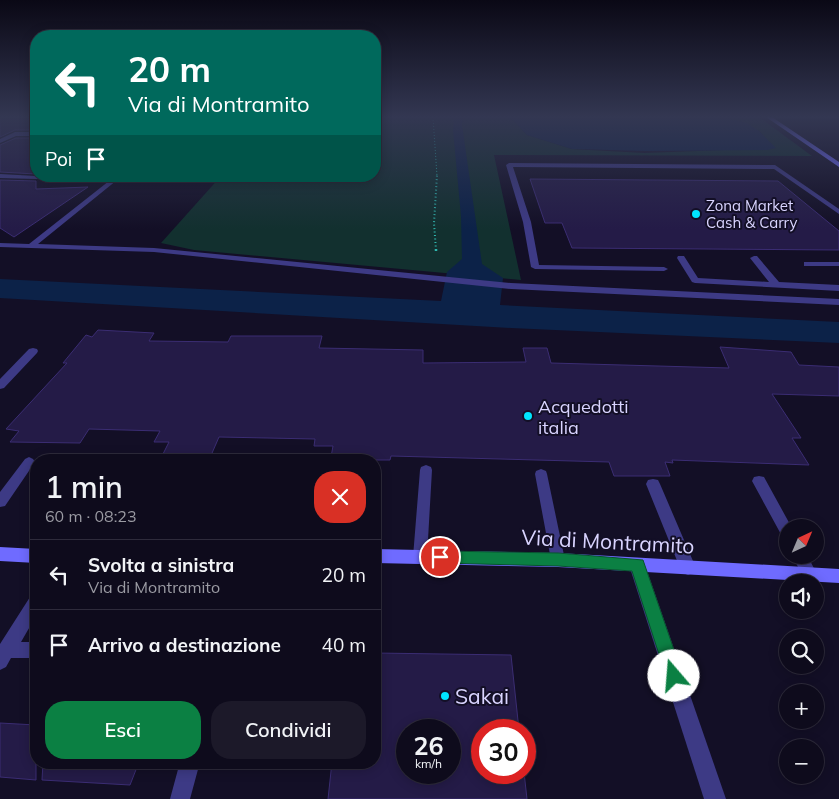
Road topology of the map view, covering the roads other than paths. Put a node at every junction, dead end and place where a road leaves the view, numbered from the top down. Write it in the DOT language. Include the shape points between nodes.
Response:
graph roads {
  1 [pos="823,154"];
  2 [pos="839,165"];
  3 [pos="0,176"];
  4 [pos="30,177"];
  5 [pos="113,182"];
  6 [pos="839,212"];
  7 [pos="0,245"];
  8 [pos="31,246"];
  9 [pos="681,258"];
  10 [pos="754,258"];
  11 [pos="807,264"];
  12 [pos="839,264"];
  13 [pos="664,269"];
  14 [pos="776,285"];
  15 [pos="839,288"];
  16 [pos="839,302"];
  17 [pos="32,352"];
  18 [pos="0,386"];
  19 [pos="29,462"];
  20 [pos="426,470"];
  21 [pos="541,474"];
  22 [pos="759,481"];
  23 [pos="654,484"];
  24 [pos="0,502"];
  25 [pos="780,519"];
  26 [pos="0,554"];
  27 [pos="30,556"];
  28 [pos="381,556"];
  29 [pos="420,556"];
  30 [pos="558,560"];
  31 [pos="804,564"];
  32 [pos="637,565"];
  33 [pos="688,568"];
  34 [pos="809,574"];
  35 [pos="824,575"];
  36 [pos="839,576"];
  37 [pos="30,612"];
  38 [pos="30,651"];
  39 [pos="3,656"];
  40 [pos="188,769"];
  41 [pos="180,799"];
  42 [pos="714,799"];
  1 -- 2 [label="main road"];
  3 -- 4 [label="lane"];
  5 -- 8 [label="lane"];
  6 -- 13 [label="lane" via="775,167 509,165 527,222 536,267"];
  7 -- 8 [label="lane"];
  8 -- 16 [label="lane" via="154,250 511,286"];
  9 -- 14 [label="lane" via="695,280"];
  10 -- 14 [label="lane"];
  11 -- 12 [label="lane"];
  14 -- 15 [label="lane"];
  17 -- 18 [label="lane"];
  19 -- 24 [label="lane"];
  20 -- 29 [label="lane"];
  21 -- 30 [label="lane"];
  22 -- 25 [label="lane"];
  23 -- 33 [label="lane"];
  26 -- 27 [label="main road"];
  28 -- 29 [label="main road, Via di Montramito"];
  29 -- 30 [label="main road, Via di Montramito"];
  30 -- 32 [label="main road, Via di Montramito"];
  31 -- 34 [label="lane"];
  32 -- 33 [label="main road, Via di Montramito"];
  32 -- 42 [label="street"];
  33 -- 34 [label="main road, Via di Montramito"];
  35 -- 36 [label="main road, Via di Montramito"];
  37 -- 39 [label="lane"];
  38 -- 39 [label="lane"];
  40 -- 41 [label="lane"];
}
